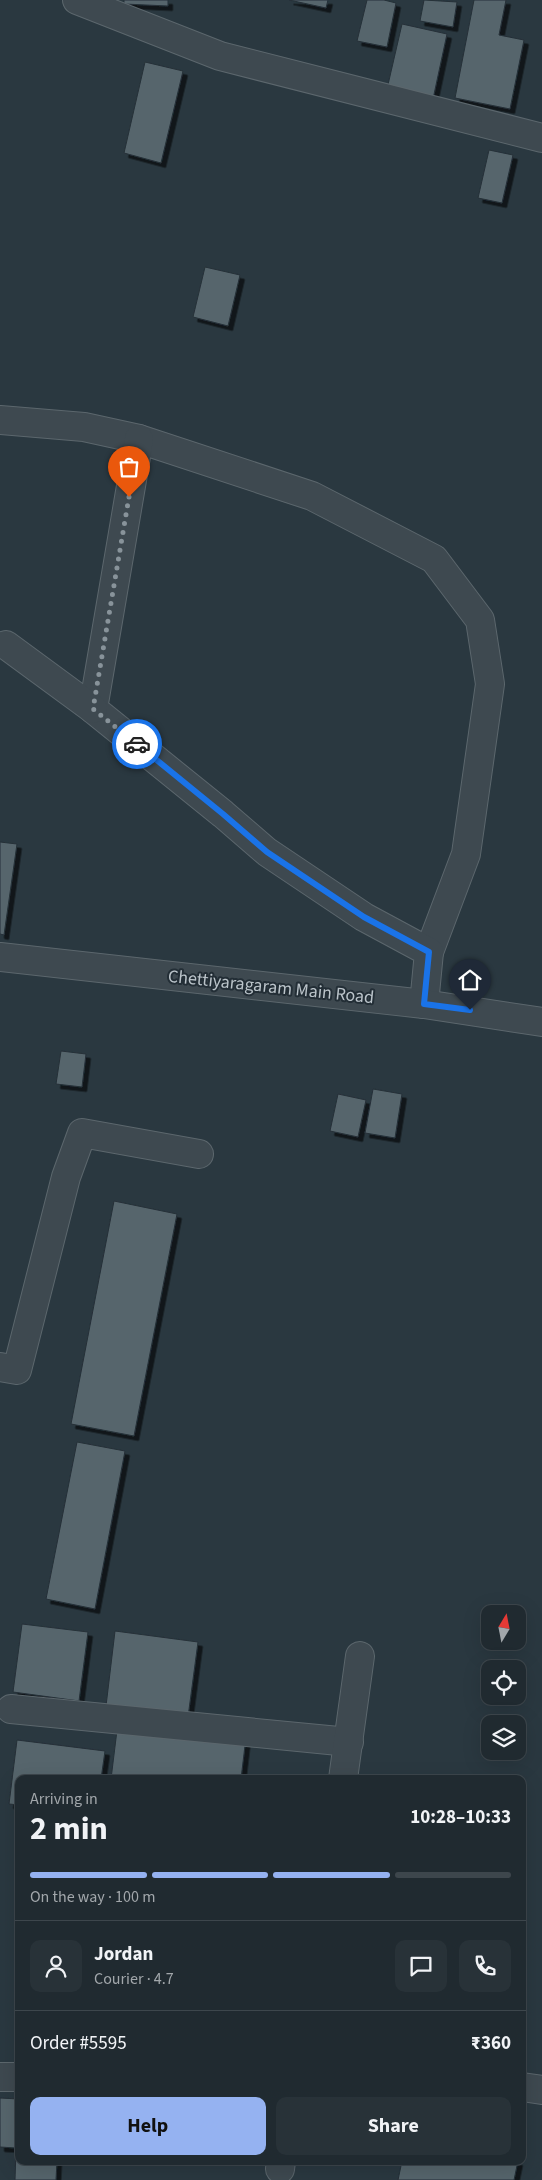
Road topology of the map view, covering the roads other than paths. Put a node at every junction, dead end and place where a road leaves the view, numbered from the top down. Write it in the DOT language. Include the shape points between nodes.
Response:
graph roads {
  1 [pos="76,0"];
  2 [pos="542,138"];
  3 [pos="0,420"];
  4 [pos="139,439"];
  5 [pos="6,645"];
  6 [pos="93,709"];
  7 [pos="429,952"];
  8 [pos="0,957"];
  9 [pos="424,1004"];
  10 [pos="542,1022"];
  11 [pos="199,1154"];
  12 [pos="0,1367"];
  13 [pos="360,1656"];
  14 [pos="11,1709"];
  15 [pos="349,1742"];
  16 [pos="344,1775"];
  17 [pos="0,2077"];
  18 [pos="15,2077"];
  19 [pos="526,2088"];
  20 [pos="542,2090"];
  1 -- 2 [label="street" via="220,56"];
  3 -- 4 [label="street" via="84,427"];
  4 -- 6 [label="street"];
  4 -- 7 [label="street" via="312,496 434,559 480,620 490,684 469,835 466,854"];
  5 -- 6 [label="street"];
  6 -- 7 [label="street" via="267,852 364,917"];
  7 -- 9 [label="street"];
  8 -- 9 [label="street, Chettiyaragaram Main Road"];
  9 -- 10 [label="street, Chettiyaragaram Main Road"];
  11 -- 12 [label="street" via="82,1133 66,1176 16,1370"];
  13 -- 15 [label="street"];
  14 -- 15 [label="street"];
  15 -- 16 [label="street"];
  17 -- 18 [label="street"];
  19 -- 20 [label="street"];
}
